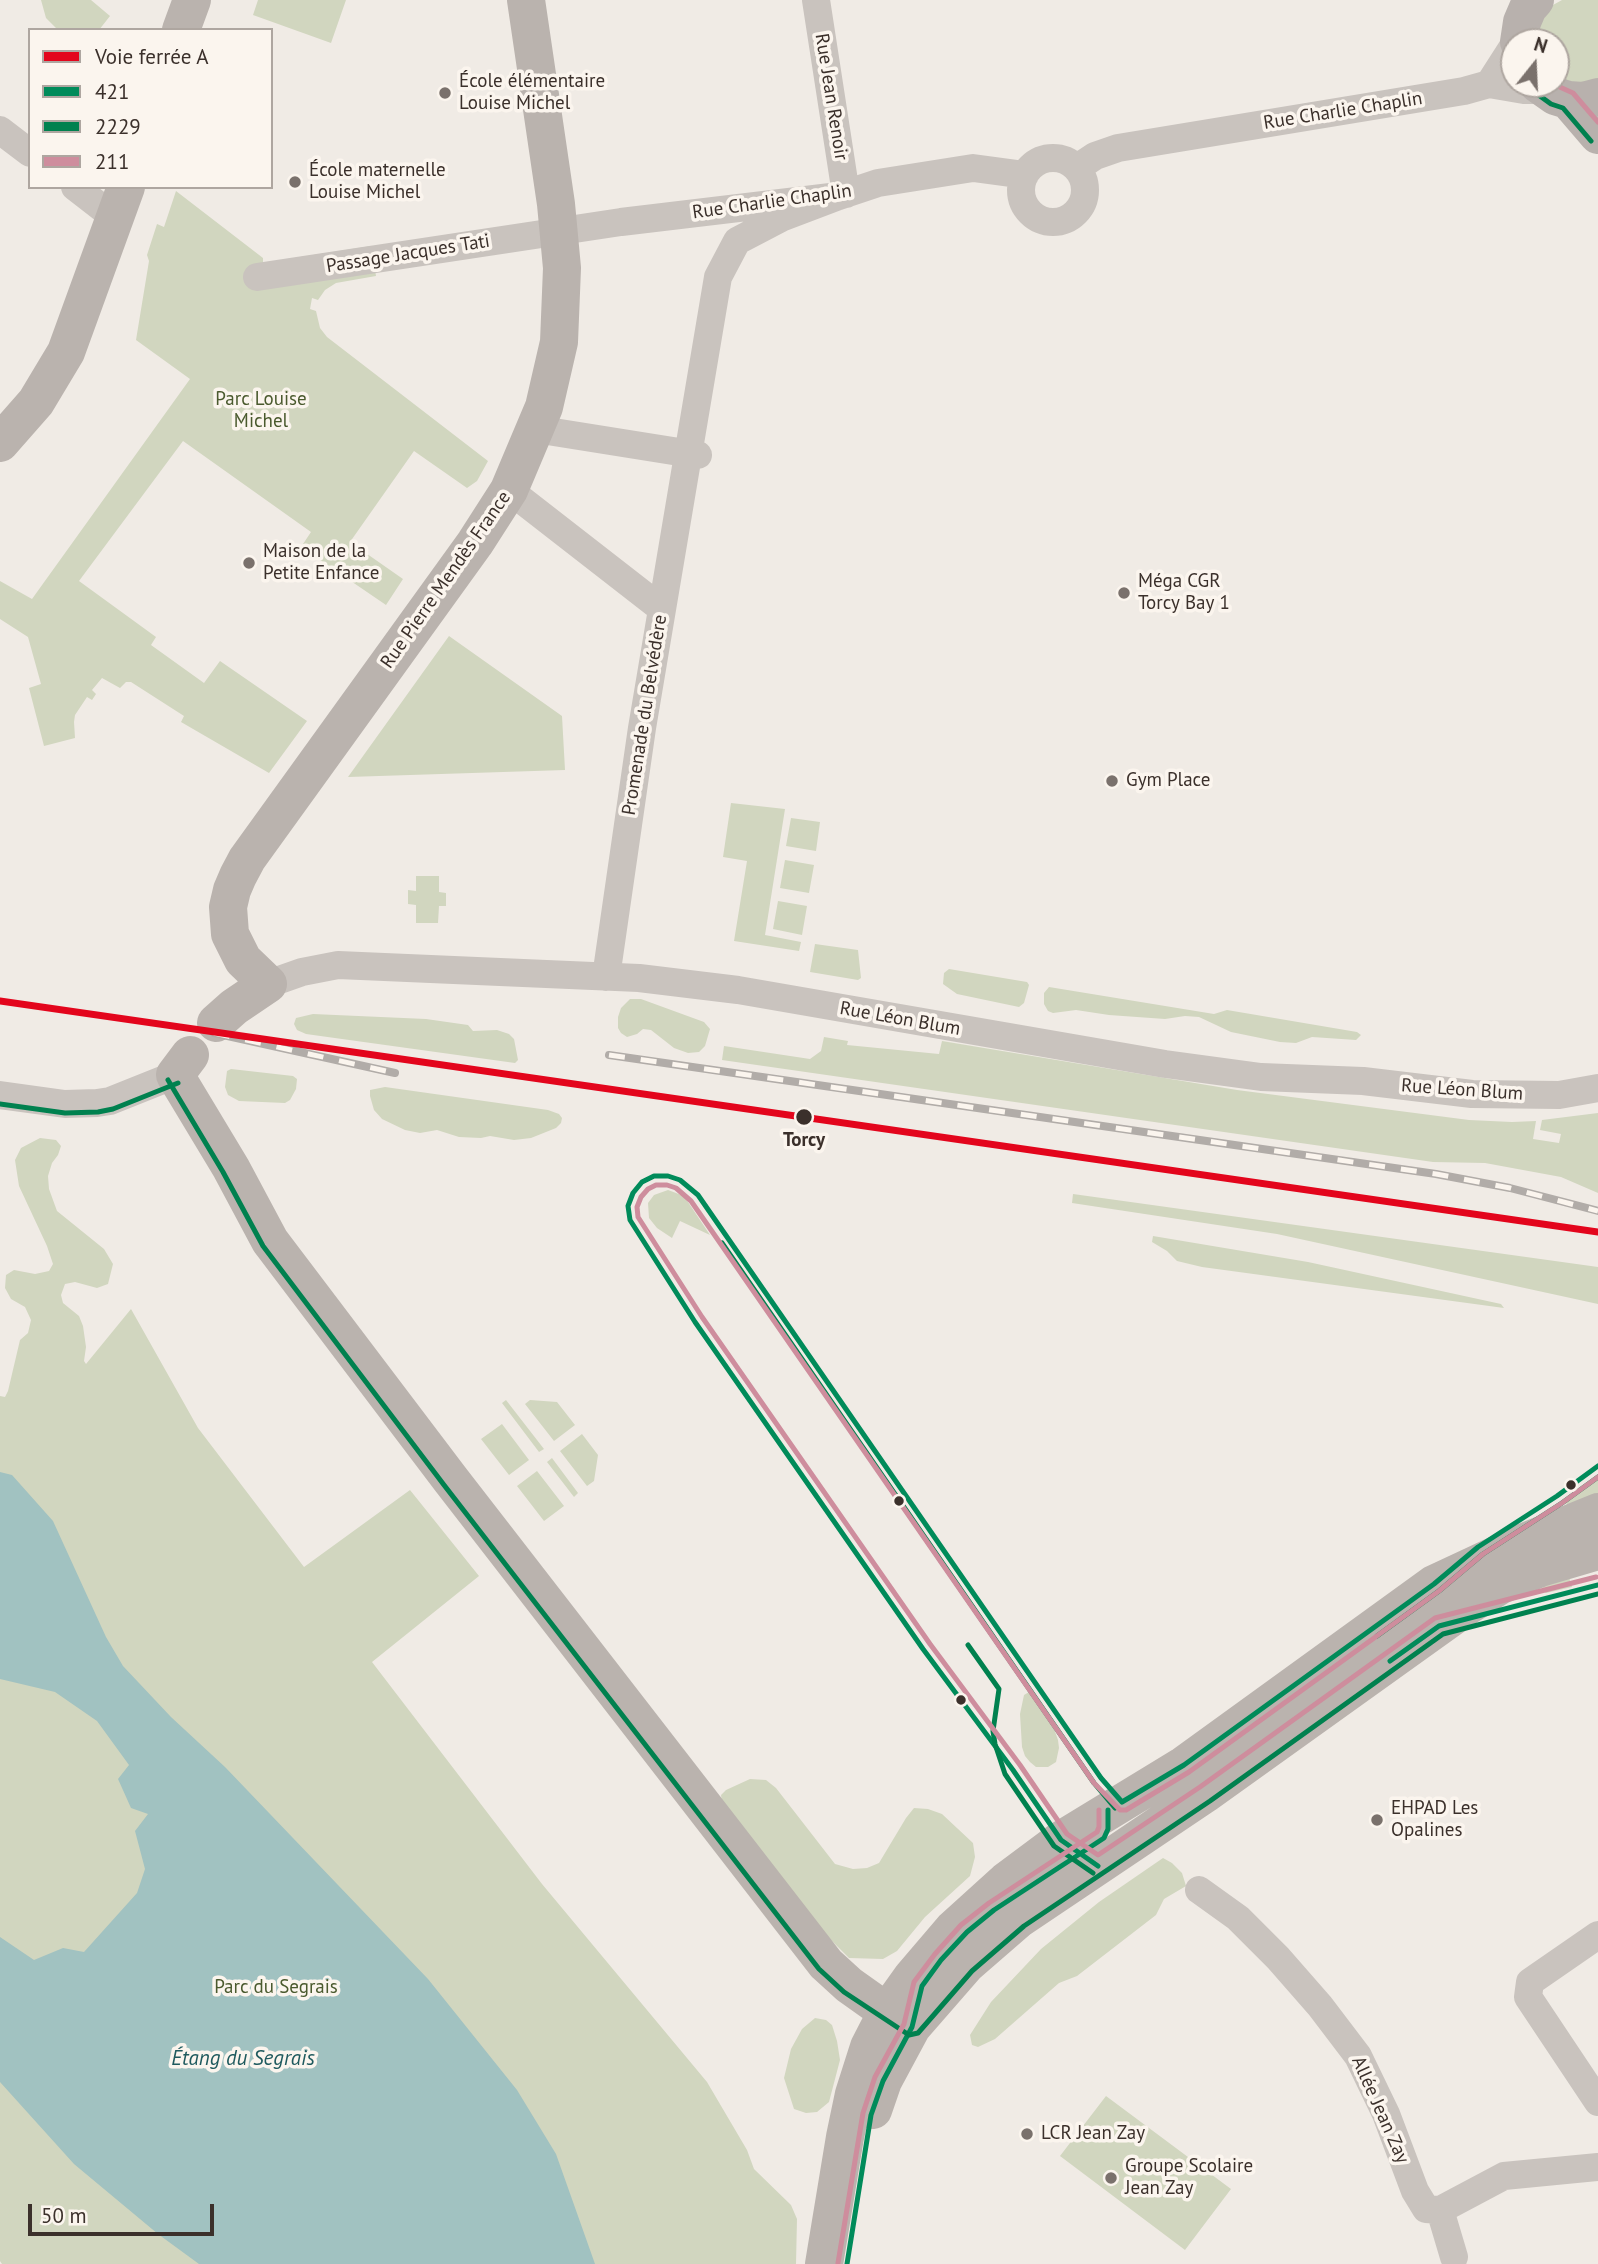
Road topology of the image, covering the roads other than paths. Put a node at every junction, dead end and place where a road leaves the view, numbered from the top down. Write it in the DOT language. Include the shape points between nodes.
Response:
graph roads {
  1 [pos="192,0"];
  2 [pos="526,0"];
  3 [pos="816,0"];
  4 [pos="1535,0"];
  5 [pos="182,28"];
  6 [pos="1520,28"];
  7 [pos="1500,68"];
  8 [pos="1489,84"];
  9 [pos="1500,86"];
  10 [pos="1566,98"];
  11 [pos="0,130"];
  12 [pos="1598,135"];
  13 [pos="28,151"];
  14 [pos="1077,168"];
  15 [pos="1025,175"];
  16 [pos="81,189"];
  17 [pos="843,195"];
  18 [pos="121,203"];
  19 [pos="559,232"];
  20 [pos="257,277"];
  21 [pos="535,429"];
  22 [pos="0,443"];
  23 [pos="693,454"];
  24 [pos="509,490"];
  25 [pos="662,609"];
  26 [pos="606,976"];
  27 [pos="268,984"];
  28 [pos="216,1023"];
  29 [pos="182,1065"];
  30 [pos="1598,1088"];
  31 [pos="0,1094"];
  32 [pos="1598,1512"];
  33 [pos="1598,1551"];
  34 [pos="1199,1890"];
  35 [pos="1598,1935"];
  36 [pos="899,2020"];
  37 [pos="1598,2102"];
  38 [pos="1598,2167"];
  39 [pos="1440,2210"];
  40 [pos="1454,2257"];
  41 [pos="824,2264"];
  42 [pos="847,2264"];
  1 -- 5 [label="street"];
  2 -- 19 [label="street, Rue Pierre Mendès France"];
  3 -- 17 [label="street, Rue Jean Renoir"];
  4 -- 6 [label="main road"];
  7 -- 8 [label="street"];
  8 -- 9 [label="street, Rue Charlie Chaplin"];
  8 -- 14 [label="street, Rue Charlie Chaplin" via="1118,148"];
  10 -- 12 [label="main road"];
  11 -- 13 [label="street"];
  14 -- 15 [label="street" via="1049,158"];
  14 -- 15 [label="street" via="1085,184 1083,201 1079,210 1062,221 1043,220 1027,209 1021,191"];
  15 -- 17 [label="street, Rue Charlie Chaplin" via="973,168 878,183"];
  16 -- 18 [label="street"];
  17 -- 19 [label="street, Rue Charlie Chaplin"];
  17 -- 23 [label="street, Promenade du Belvédère" via="737,240 718,276"];
  18 -- 22 [label="street" via="66,352 36,402"];
  19 -- 20 [label="street, Passage Jacques Tati"];
  19 -- 21 [label="street, Rue Pierre Mendès France" via="559,342"];
  21 -- 23 [label="street"];
  21 -- 24 [label="street, Rue Pierre Mendès France"];
  23 -- 25 [label="street, Promenade du Belvédère"];
  24 -- 25 [label="street"];
  24 -- 27 [label="street, Rue Pierre Mendès France" via="238,876 228,907 230,934 243,960"];
  25 -- 26 [label="street, Promenade du Belvédère"];
  26 -- 27 [label="street, Rue Léon Blum" via="338,965"];
  26 -- 30 [label="street, Rue Léon Blum" via="738,990 1261,1077 1472,1094 1559,1095"];
  27 -- 28 [label="street, Rue Léon Blum"];
  29 -- 31 [label="street" via="110,1101 65,1104"];
  29 -- 36 [label="street" via="270,1241 826,1964"];
  32 -- 36 [label="street" via="1434,1584 1184,1765 1061,1840 996,1888 953,1929 928,1957"];
  33 -- 36 [label="street" via="1540,1568 1465,1607 1205,1794 1019,1919"];
  34 -- 39 [label="street, Allée Jean Zay" via="1238,1918 1278,1958 1358,2056 1415,2191 1426,2208"];
  35 -- 37 [label="street" via="1530,1982 1528,1997"];
  36 -- 41 [label="street" via="869,2047 854,2094"];
  36 -- 42 [label="street" via="871,2115"];
  38 -- 39 [label="street" via="1504,2176"];
  39 -- 40 [label="street"];
}
